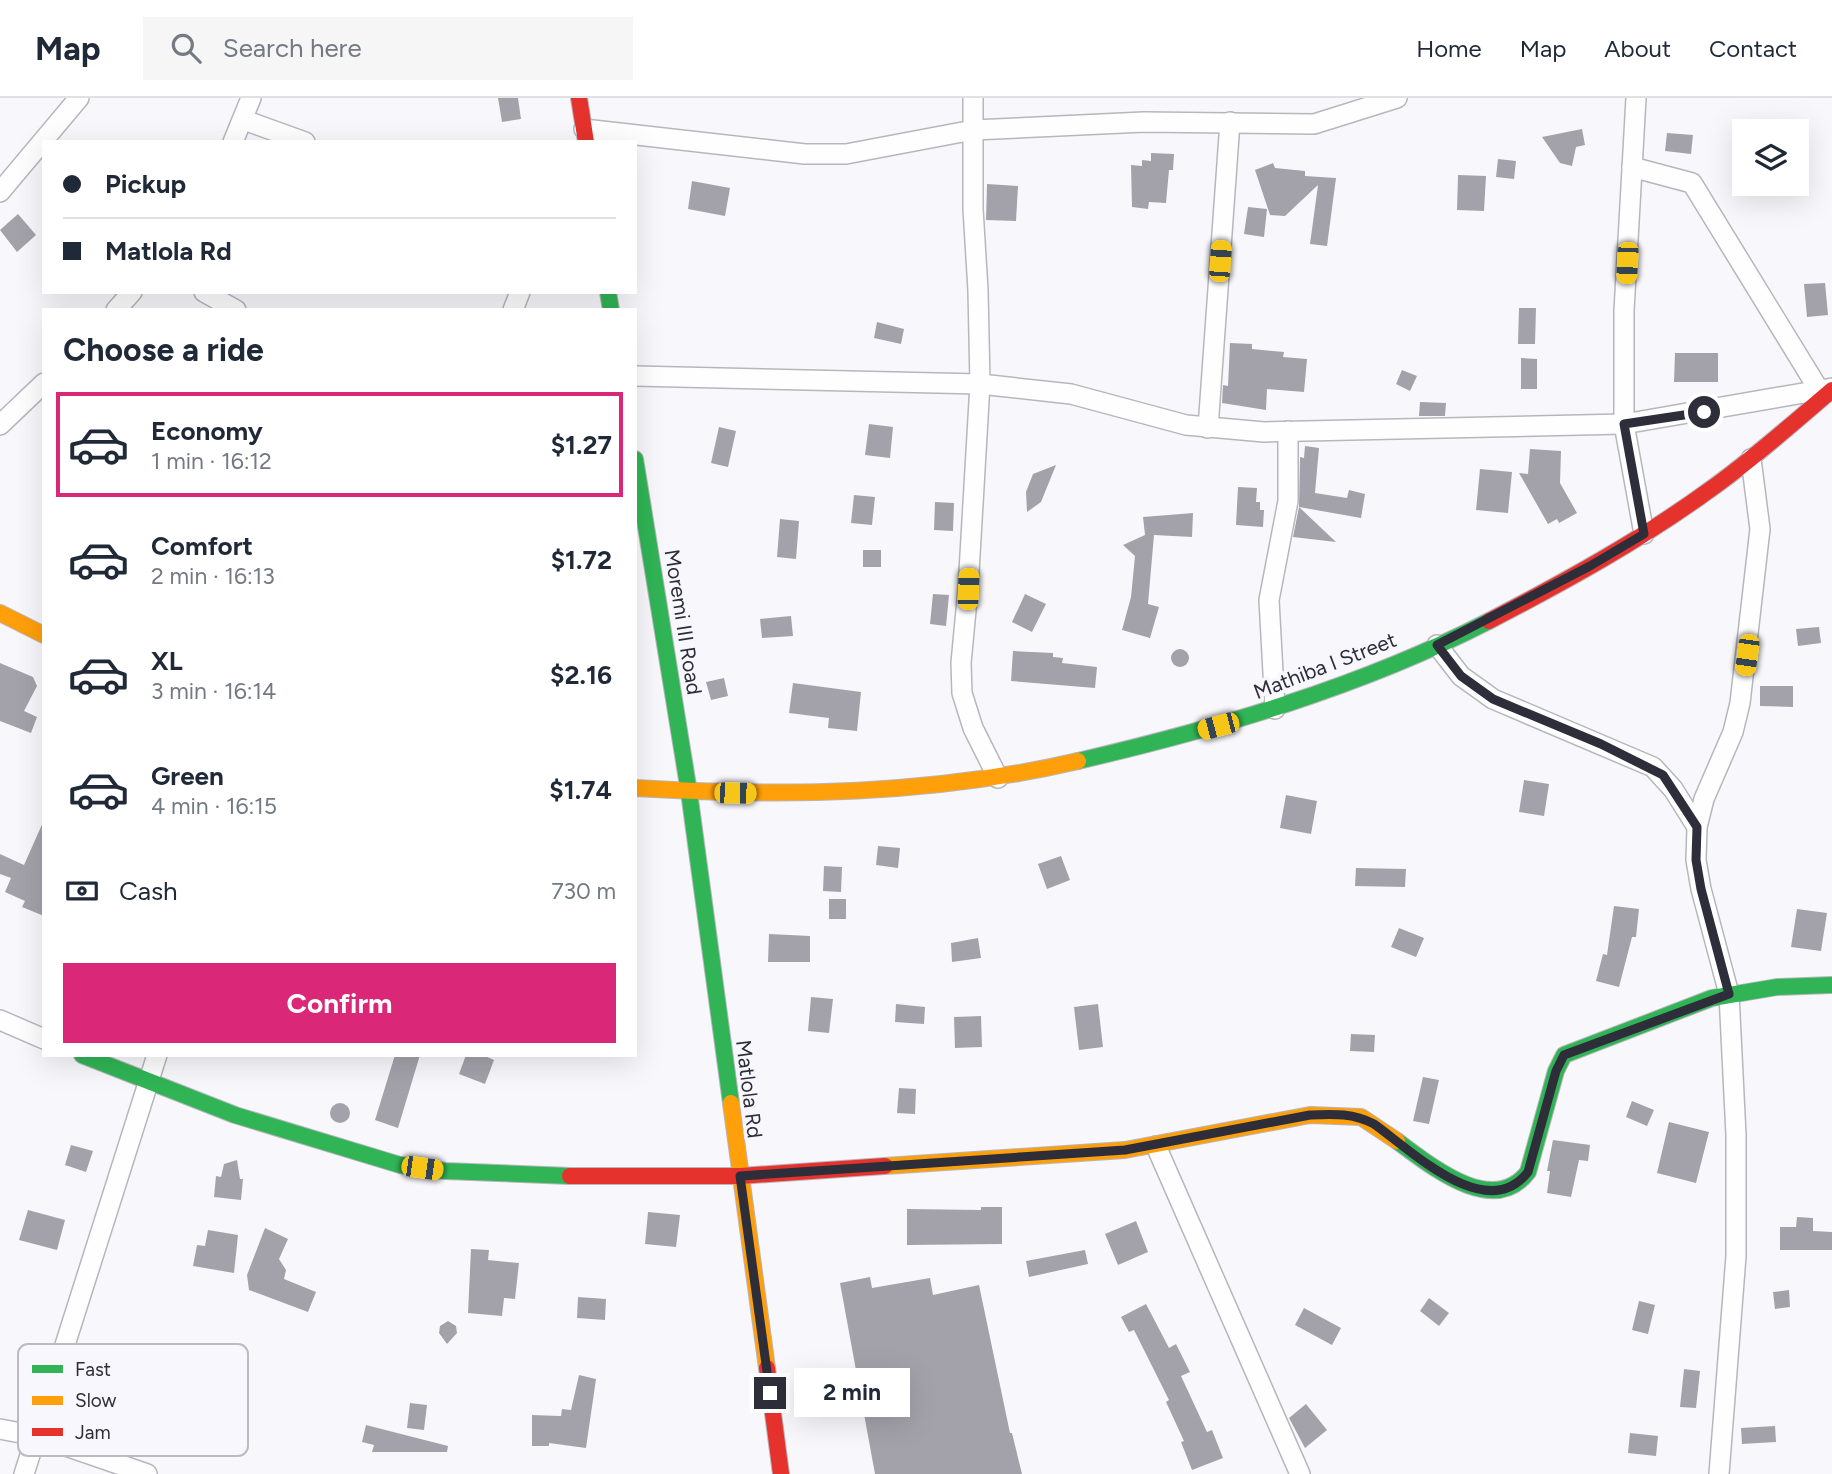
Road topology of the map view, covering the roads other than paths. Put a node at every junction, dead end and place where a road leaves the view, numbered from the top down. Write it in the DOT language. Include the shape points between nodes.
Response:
graph roads {
  1 [pos="79,98"];
  2 [pos="579,98"];
  3 [pos="972,98"];
  4 [pos="1397,98"];
  5 [pos="1636,98"];
  6 [pos="245,104"];
  7 [pos="1230,122"];
  8 [pos="973,130"];
  9 [pos="585,136"];
  10 [pos="44,140"];
  11 [pos="234,140"];
  12 [pos="302,140"];
  13 [pos="634,140"];
  14 [pos="637,140"];
  15 [pos="42,142"];
  16 [pos="1632,167"];
  17 [pos="0,192"];
  18 [pos="130,294"];
  19 [pos="208,294"];
  20 [pos="118,308"];
  21 [pos="232,308"];
  22 [pos="637,376"];
  23 [pos="980,383"];
  24 [pos="42,385"];
  25 [pos="1828,389"];
  26 [pos="3,414"];
  27 [pos="1624,424"];
  28 [pos="1208,428"];
  29 [pos="1289,431"];
  30 [pos="1751,459"];
  31 [pos="637,472"];
  32 [pos="1644,534"];
  33 [pos="0,613"];
  34 [pos="42,634"];
  35 [pos="1437,645"];
  36 [pos="1275,709"];
  37 [pos="998,778"];
  38 [pos="637,788"];
  39 [pos="689,792"];
  40 [pos="1697,827"];
  41 [pos="1832,985"];
  42 [pos="1729,994"];
  43 [pos="0,1020"];
  44 [pos="42,1038"];
  45 [pos="87,1057"];
  46 [pos="157,1057"];
  47 [pos="150,1084"];
  48 [pos="1156,1146"];
  49 [pos="740,1176"];
  50 [pos="67,1344"];
  51 [pos="0,1429"];
  52 [pos="18,1432"];
  53 [pos="30,1456"];
  54 [pos="95,1456"];
  55 [pos="24,1474"];
  56 [pos="147,1474"];
  57 [pos="781,1474"];
  58 [pos="1300,1474"];
  59 [pos="1719,1474"];
  1 -- 10 [label="street"];
  2 -- 9 [label="street"];
  3 -- 8 [label="street"];
  4 -- 7 [label="street" via="1314,124"];
  5 -- 16 [label="street"];
  6 -- 11 [label="street"];
  6 -- 12 [label="street"];
  7 -- 8 [label="street" via="1144,121"];
  7 -- 28 [label="street"];
  8 -- 14 [label="street" via="846,154"];
  8 -- 23 [label="street"];
  9 -- 13 [label="street"];
  15 -- 17 [label="street"];
  16 -- 25 [label="street" via="1692,183"];
  16 -- 27 [label="street" via="1624,311"];
  18 -- 20 [label="street"];
  19 -- 21 [label="street"];
  22 -- 23 [label="street"];
  23 -- 28 [label="street" via="1071,394"];
  23 -- 37 [label="street" via="962,693 973,728"];
  24 -- 26 [label="street"];
  25 -- 27 [label="street"];
  25 -- 30 [label="street, Mathiba I Street"];
  27 -- 29 [label="street"];
  27 -- 32 [label="street"];
  28 -- 29 [label="street"];
  29 -- 36 [label="street" via="1288,501 1269,600"];
  30 -- 32 [label="street, Mathiba I Street"];
  30 -- 40 [label="street" via="1760,529 1742,691 1733,732"];
  31 -- 39 [label="street, Moremi III Road"];
  32 -- 35 [label="street, Mathiba I Street"];
  33 -- 34 [label="street"];
  35 -- 36 [label="street, Mathiba I Street"];
  35 -- 40 [label="street" via="1461,676 1493,699 1653,767"];
  36 -- 37 [label="street, Mathiba I Street" via="1144,746"];
  37 -- 39 [label="street, Mathiba I Street" via="878,790"];
  38 -- 39 [label="street, Mathiba I Street"];
  39 -- 49 [label="street, Matlola Rd"];
  40 -- 42 [label="street" via="1701,889"];
  41 -- 42 [label="street"];
  42 -- 48 [label="street" via="1564,1055 1528,1172 1519,1184 1504,1191 1487,1191 1445,1176 1374,1124 1350,1114 1310,1115"];
  42 -- 59 [label="street" via="1736,1256"];
  43 -- 44 [label="street"];
  45 -- 47 [label="street"];
  46 -- 47 [label="street"];
  47 -- 49 [label="street" via="400,1166 533,1176"];
  47 -- 50 [label="street"];
  48 -- 49 [label="street"];
  48 -- 58 [label="street"];
  49 -- 57 [label="street, Matlola Rd"];
  51 -- 52 [label="street"];
  53 -- 55 [label="street"];
  54 -- 56 [label="street"];
}
